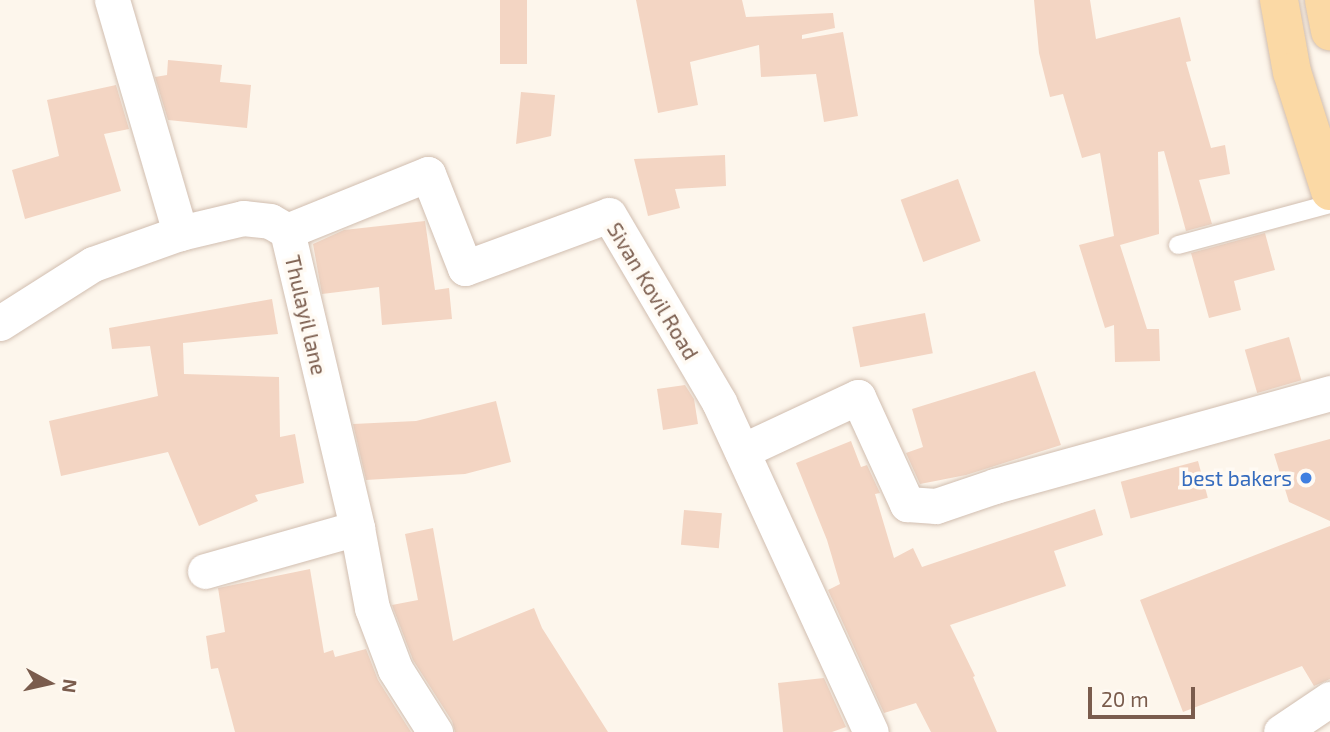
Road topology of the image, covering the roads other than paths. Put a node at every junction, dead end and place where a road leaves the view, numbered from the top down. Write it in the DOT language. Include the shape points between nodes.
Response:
graph roads {
  1 [pos="112,0"];
  2 [pos="1279,0"];
  3 [pos="1324,0"];
  4 [pos="1330,30"];
  5 [pos="1330,191"];
  6 [pos="1330,204"];
  7 [pos="287,232"];
  8 [pos="180,233"];
  9 [pos="1178,245"];
  10 [pos="0,323"];
  11 [pos="1330,393"];
  12 [pos="742,451"];
  13 [pos="356,528"];
  14 [pos="205,571"];
  15 [pos="1330,699"];
  16 [pos="435,732"];
  17 [pos="871,732"];
  18 [pos="1281,732"];
  1 -- 8 [label="street"];
  2 -- 5 [label="main road" via="1292,72"];
  3 -- 4 [label="main road"];
  6 -- 9 [label="lane"];
  7 -- 8 [label="street, Thulayil lane" via="270,221 243,218"];
  7 -- 12 [label="street, Sivan Kovil Road" via="428,174 466,268 609,215 719,402"];
  7 -- 13 [label="street, Thulayil lane"];
  8 -- 10 [label="street, Thulayil lane" via="93,264"];
  11 -- 12 [label="street" via="936,506 907,504 858,397"];
  12 -- 17 [label="street, Sivan Kovil Road"];
  13 -- 14 [label="street"];
  13 -- 16 [label="street, Thulayil lane" via="372,608 395,669"];
  15 -- 18 [label="street"];
}
